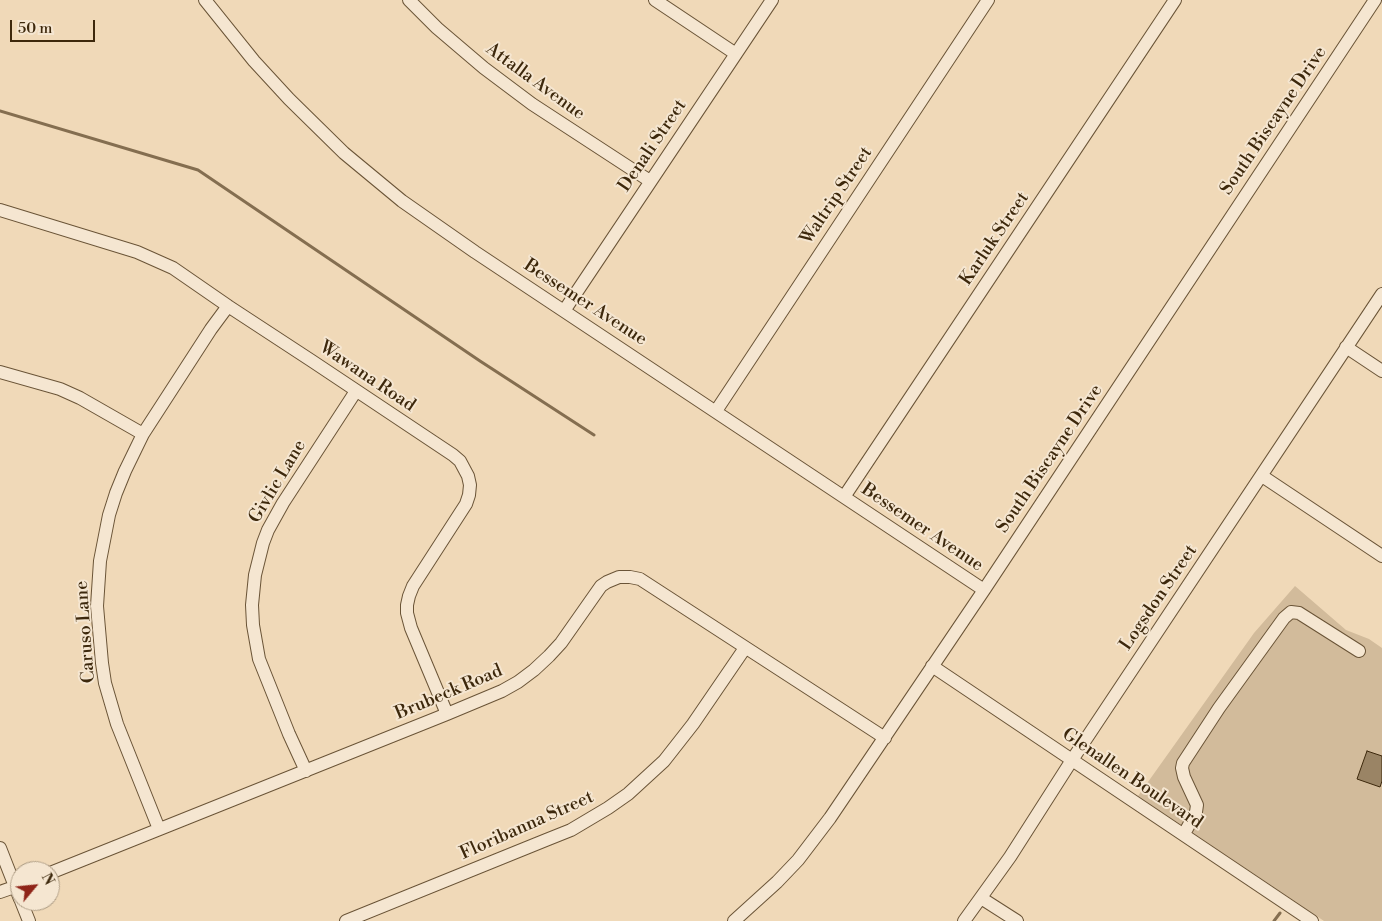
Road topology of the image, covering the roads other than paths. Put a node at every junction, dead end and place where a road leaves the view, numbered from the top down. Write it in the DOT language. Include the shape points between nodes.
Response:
graph roads {
  1 [pos="204,0"];
  2 [pos="409,0"];
  3 [pos="655,0"];
  4 [pos="772,0"];
  5 [pos="988,0"];
  6 [pos="1175,0"];
  7 [pos="1375,0"];
  8 [pos="736,54"];
  9 [pos="650,181"];
  10 [pos="0,210"];
  11 [pos="1382,294"];
  12 [pos="228,306"];
  13 [pos="564,311"];
  14 [pos="1346,347"];
  15 [pos="1382,371"];
  16 [pos="0,372"];
  17 [pos="356,391"];
  18 [pos="716,411"];
  19 [pos="143,434"];
  20 [pos="1262,476"];
  21 [pos="844,496"];
  22 [pos="1382,556"];
  23 [pos="984,590"];
  24 [pos="745,648"];
  25 [pos="1359,651"];
  26 [pos="932,666"];
  27 [pos="447,714"];
  28 [pos="885,738"];
  29 [pos="1072,760"];
  30 [pos="306,771"];
  31 [pos="160,829"];
  32 [pos="1184,834"];
  33 [pos="0,848"];
  34 [pos="10,869"];
  35 [pos="60,869"];
  36 [pos="981,898"];
  37 [pos="346,921"];
  38 [pos="734,921"];
  39 [pos="964,921"];
  40 [pos="1017,921"];
  41 [pos="1312,921"];
  1 -- 13 [label="street, Bessemer Avenue" via="254,62 351,159 402,201"];
  2 -- 9 [label="street, Attalla Avenue" via="484,68 532,104"];
  3 -- 8 [label="street"];
  4 -- 8 [label="street, Denali Street"];
  5 -- 18 [label="street, Waltrip Street"];
  6 -- 21 [label="street, Karluk Street"];
  7 -- 23 [label="street, South Biscayne Drive"];
  8 -- 9 [label="street, Denali Street"];
  9 -- 13 [label="street, Denali Street"];
  10 -- 12 [label="street, Wawana Road" via="156,259"];
  11 -- 14 [label="street, Logsdon Street"];
  12 -- 17 [label="street, Wawana Road"];
  12 -- 19 [label="street, Caruso Lane"];
  13 -- 18 [label="street, Bessemer Avenue"];
  14 -- 15 [label="street"];
  14 -- 20 [label="street, Logsdon Street"];
  16 -- 19 [label="street" via="60,389"];
  17 -- 27 [label="street, Wawana Road" via="453,455 468,476 470,485 466,504 413,586 407,605 411,628"];
  17 -- 30 [label="street, Givlic Lane" via="283,502 263,543 255,575 252,605 259,659"];
  18 -- 21 [label="street, Bessemer Avenue"];
  19 -- 31 [label="street, Caruso Lane" via="109,515 100,561 97,606 102,663 110,702"];
  20 -- 22 [label="street"];
  20 -- 29 [label="street, Logsdon Street"];
  21 -- 23 [label="street, Bessemer Avenue"];
  23 -- 26 [label="street, South Biscayne Drive"];
  24 -- 27 [label="street, Brubeck Road" via="640,580 619,577 601,586 561,643 534,670 502,691"];
  24 -- 28 [label="street, Brubeck Road"];
  24 -- 37 [label="street, Floribanna Street" via="664,761 608,808 571,830"];
  25 -- 32 [label="street" via="1300,614 1291,612 1284,618 1183,763 1184,777 1197,805"];
  26 -- 28 [label="street, South Biscayne Drive"];
  26 -- 29 [label="street, Glenallen Boulevard"];
  27 -- 30 [label="street, Brubeck Road"];
  28 -- 38 [label="street, South Biscayne Drive" via="814,840 777,882"];
  29 -- 32 [label="street, Glenallen Boulevard"];
  29 -- 36 [label="street, Logsdon Street"];
  30 -- 31 [label="street, Brubeck Road"];
  31 -- 35 [label="street, Brubeck Road"];
  32 -- 41 [label="street, Glenallen Boulevard"];
  33 -- 34 [label="street"];
  36 -- 39 [label="street, Logsdon Street"];
  36 -- 40 [label="street"];
}
